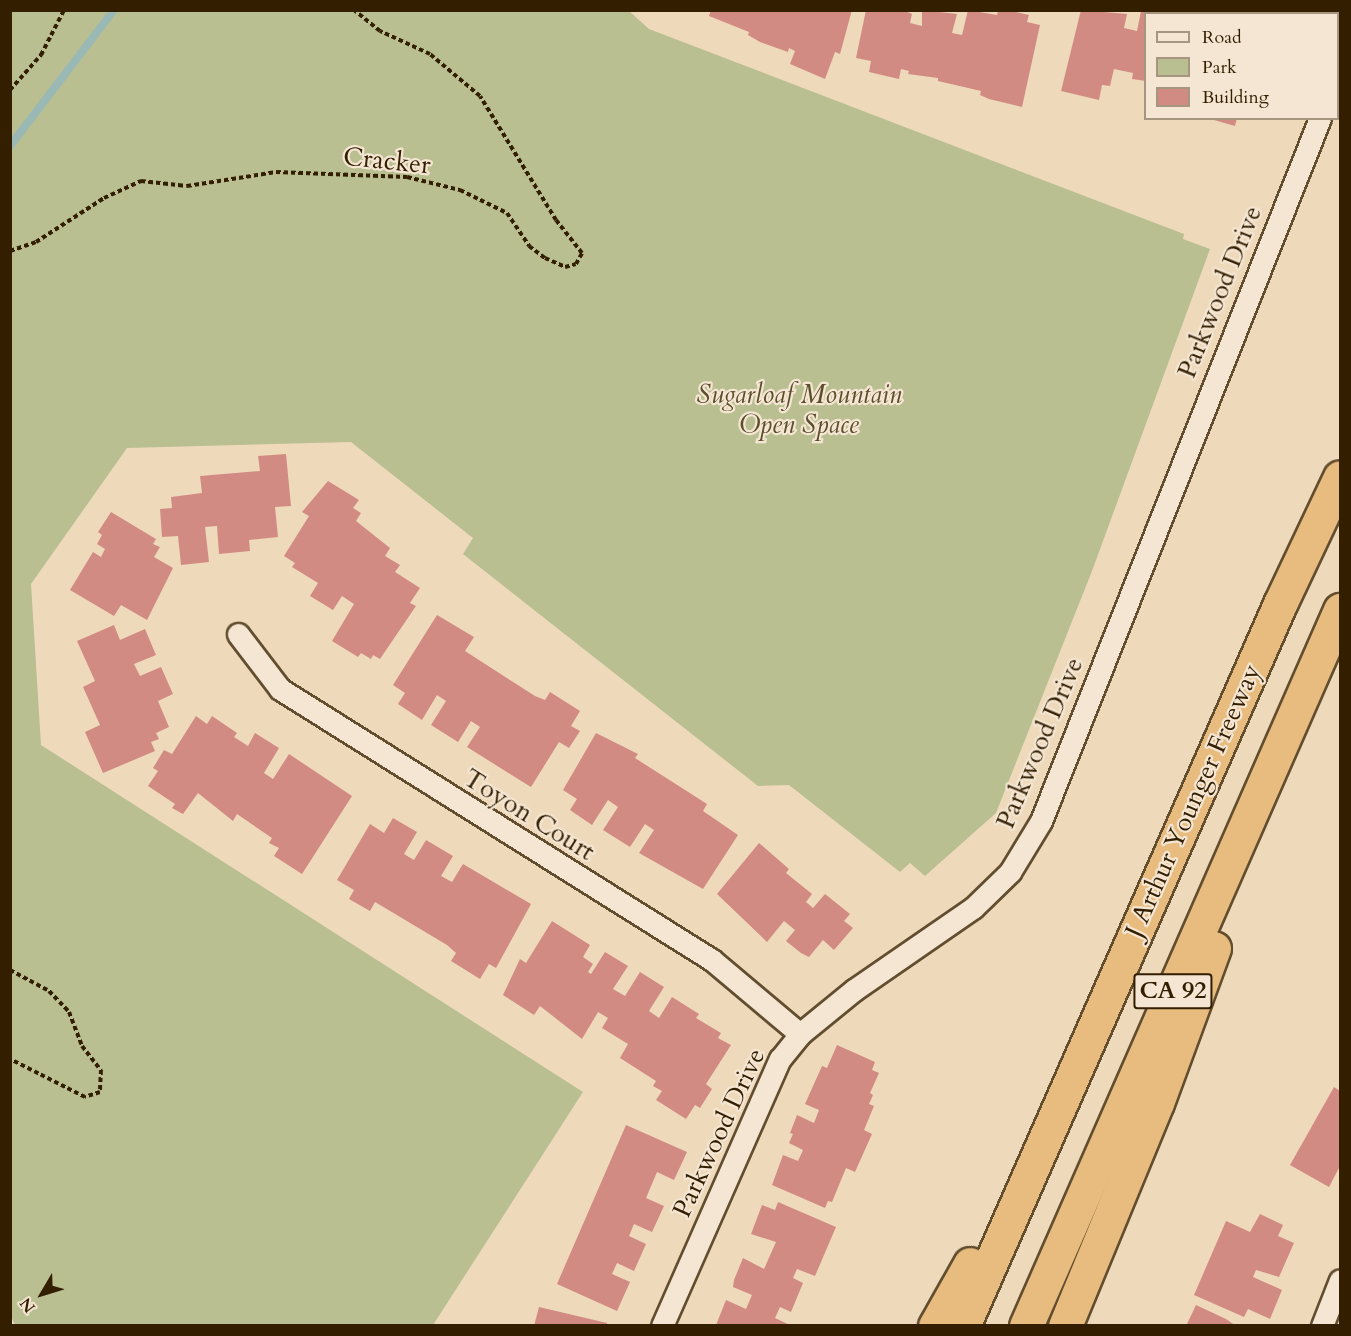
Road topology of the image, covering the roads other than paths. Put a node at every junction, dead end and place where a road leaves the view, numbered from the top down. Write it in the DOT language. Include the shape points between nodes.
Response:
graph roads {
  1 [pos="1319,120"];
  2 [pos="1341,477"];
  3 [pos="1341,610"];
  4 [pos="238,634"];
  5 [pos="1319,657"];
  6 [pos="800,1034"];
  7 [pos="1063,1097"];
  8 [pos="1341,1280"];
  9 [pos="662,1326"];
  10 [pos="935,1326"];
  11 [pos="963,1326"];
  12 [pos="1026,1326"];
  13 [pos="1065,1326"];
  14 [pos="1322,1326"];
  1 -- 6 [label="street, Parkwood Drive" via="1041,821 1010,872 973,908 854,990"];
  2 -- 7 [label="highway, J Arthur Younger Freeway / CA 92" via="1280,604"];
  3 -- 5 [label="highway, CA 92"];
  4 -- 6 [label="street, Toyon Court" via="280,689 712,960"];
  5 -- 12 [label="highway, CA 92"];
  5 -- 13 [label="highway" via="1182,1037"];
  6 -- 9 [label="street, Parkwood Drive" via="776,1069"];
  7 -- 10 [label="highway"];
  7 -- 11 [label="highway, J Arthur Younger Freeway / CA 92"];
  8 -- 14 [label="street"];
}
